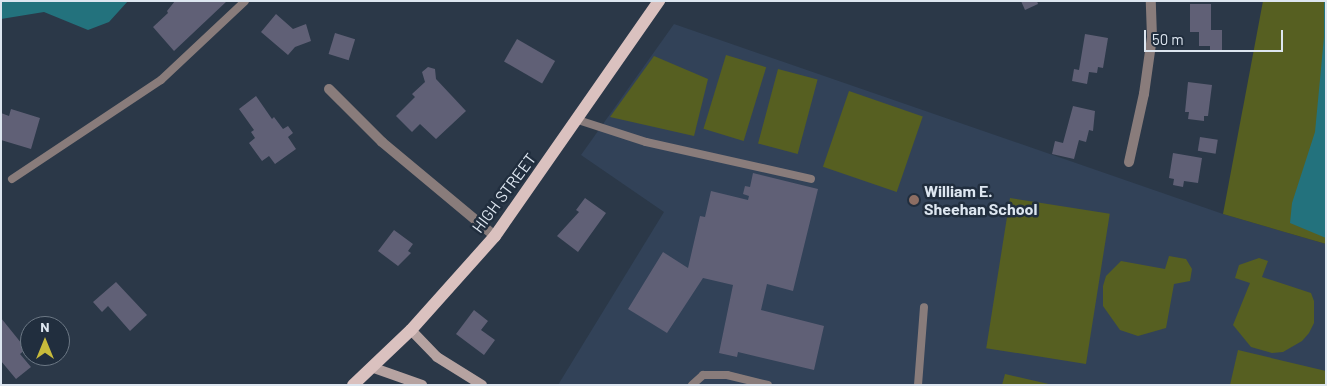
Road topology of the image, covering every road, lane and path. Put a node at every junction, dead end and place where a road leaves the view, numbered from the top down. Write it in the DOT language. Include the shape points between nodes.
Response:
graph roads {
  1 [pos="245,1"];
  2 [pos="659,1"];
  3 [pos="1152,1"];
  4 [pos="329,89"];
  5 [pos="578,120"];
  6 [pos="1129,162"];
  7 [pos="12,179"];
  8 [pos="811,179"];
  9 [pos="495,236"];
  10 [pos="924,307"];
  11 [pos="411,330"];
  12 [pos="374,368"];
  13 [pos="353,385"];
  14 [pos="422,385"];
  15 [pos="482,385"];
  16 [pos="692,385"];
  17 [pos="768,385"];
  18 [pos="918,385"];
  1 -- 7 [label="lane" via="161,80"];
  2 -- 5 [label="main road, HIGH STREET"];
  3 -- 6 [label="street" via="1152,37 1144,94"];
  4 -- 9 [label="street" via="382,142"];
  5 -- 8 [label="lane" via="646,142"];
  5 -- 9 [label="main road, HIGH STREET"];
  9 -- 11 [label="main road, HIGH STREET"];
  10 -- 18 [label="lane"];
  11 -- 12 [label="main road, HIGH STREET"];
  11 -- 15 [label="street" via="437,357"];
  12 -- 13 [label="main road, HIGH STREET"];
  12 -- 14 [label="street"];
  16 -- 17 [label="lane" via="703,375 727,375"];
}
